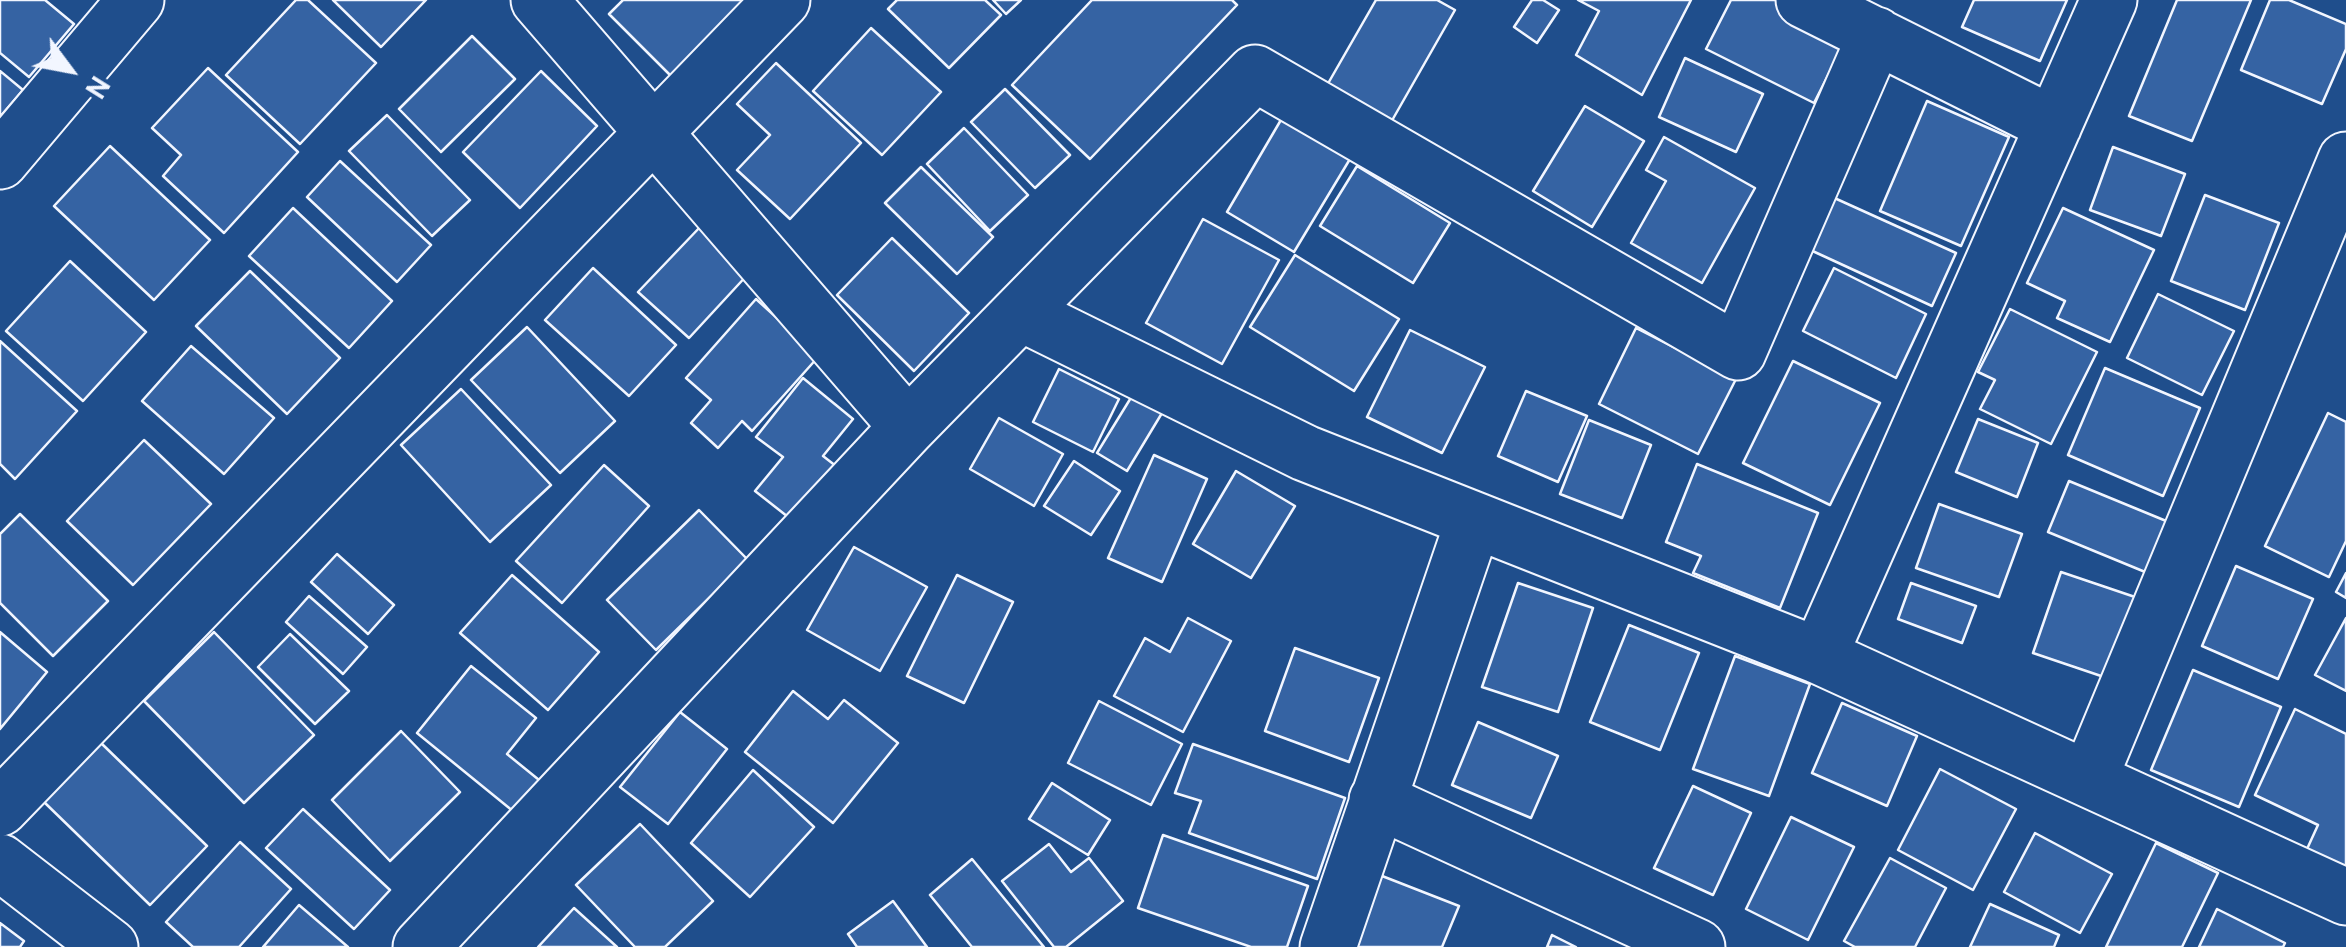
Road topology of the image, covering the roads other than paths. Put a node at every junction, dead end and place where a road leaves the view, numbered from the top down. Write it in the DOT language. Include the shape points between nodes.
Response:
graph roads {
  1 [pos="136,0"];
  2 [pos="540,0"];
  3 [pos="782,0"];
  4 [pos="1804,0"];
  5 [pos="2109,0"];
  6 [pos="1876,34"];
  7 [pos="2054,125"];
  8 [pos="653,131"];
  9 [pos="2346,160"];
  10 [pos="0,162"];
  11 [pos="1021,312"];
  12 [pos="908,427"];
  13 [pos="1474,520"];
  14 [pos="1819,656"];
  15 [pos="2089,780"];
  16 [pos="1377,800"];
  17 [pos="0,808"];
  18 [pos="0,862"];
  19 [pos="2346,897"];
  20 [pos="110,947"];
  21 [pos="421,947"];
  22 [pos="1328,947"];
  23 [pos="1697,947"];
  1 -- 10 [label="street"];
  2 -- 8 [label="street"];
  3 -- 8 [label="street"];
  4 -- 6 [label="street"];
  5 -- 7 [label="street"];
  6 -- 7 [label="street"];
  6 -- 11 [label="street" via="1738,352 1254,73"];
  7 -- 14 [label="street"];
  8 -- 12 [label="street"];
  8 -- 17 [label="street"];
  9 -- 15 [label="street"];
  11 -- 12 [label="street"];
  11 -- 13 [label="street" via="1305,453"];
  12 -- 21 [label="street"];
  13 -- 14 [label="street"];
  13 -- 16 [label="street"];
  14 -- 15 [label="street"];
  15 -- 19 [label="street"];
  16 -- 22 [label="street"];
  16 -- 23 [label="street"];
  18 -- 20 [label="street"];
}
